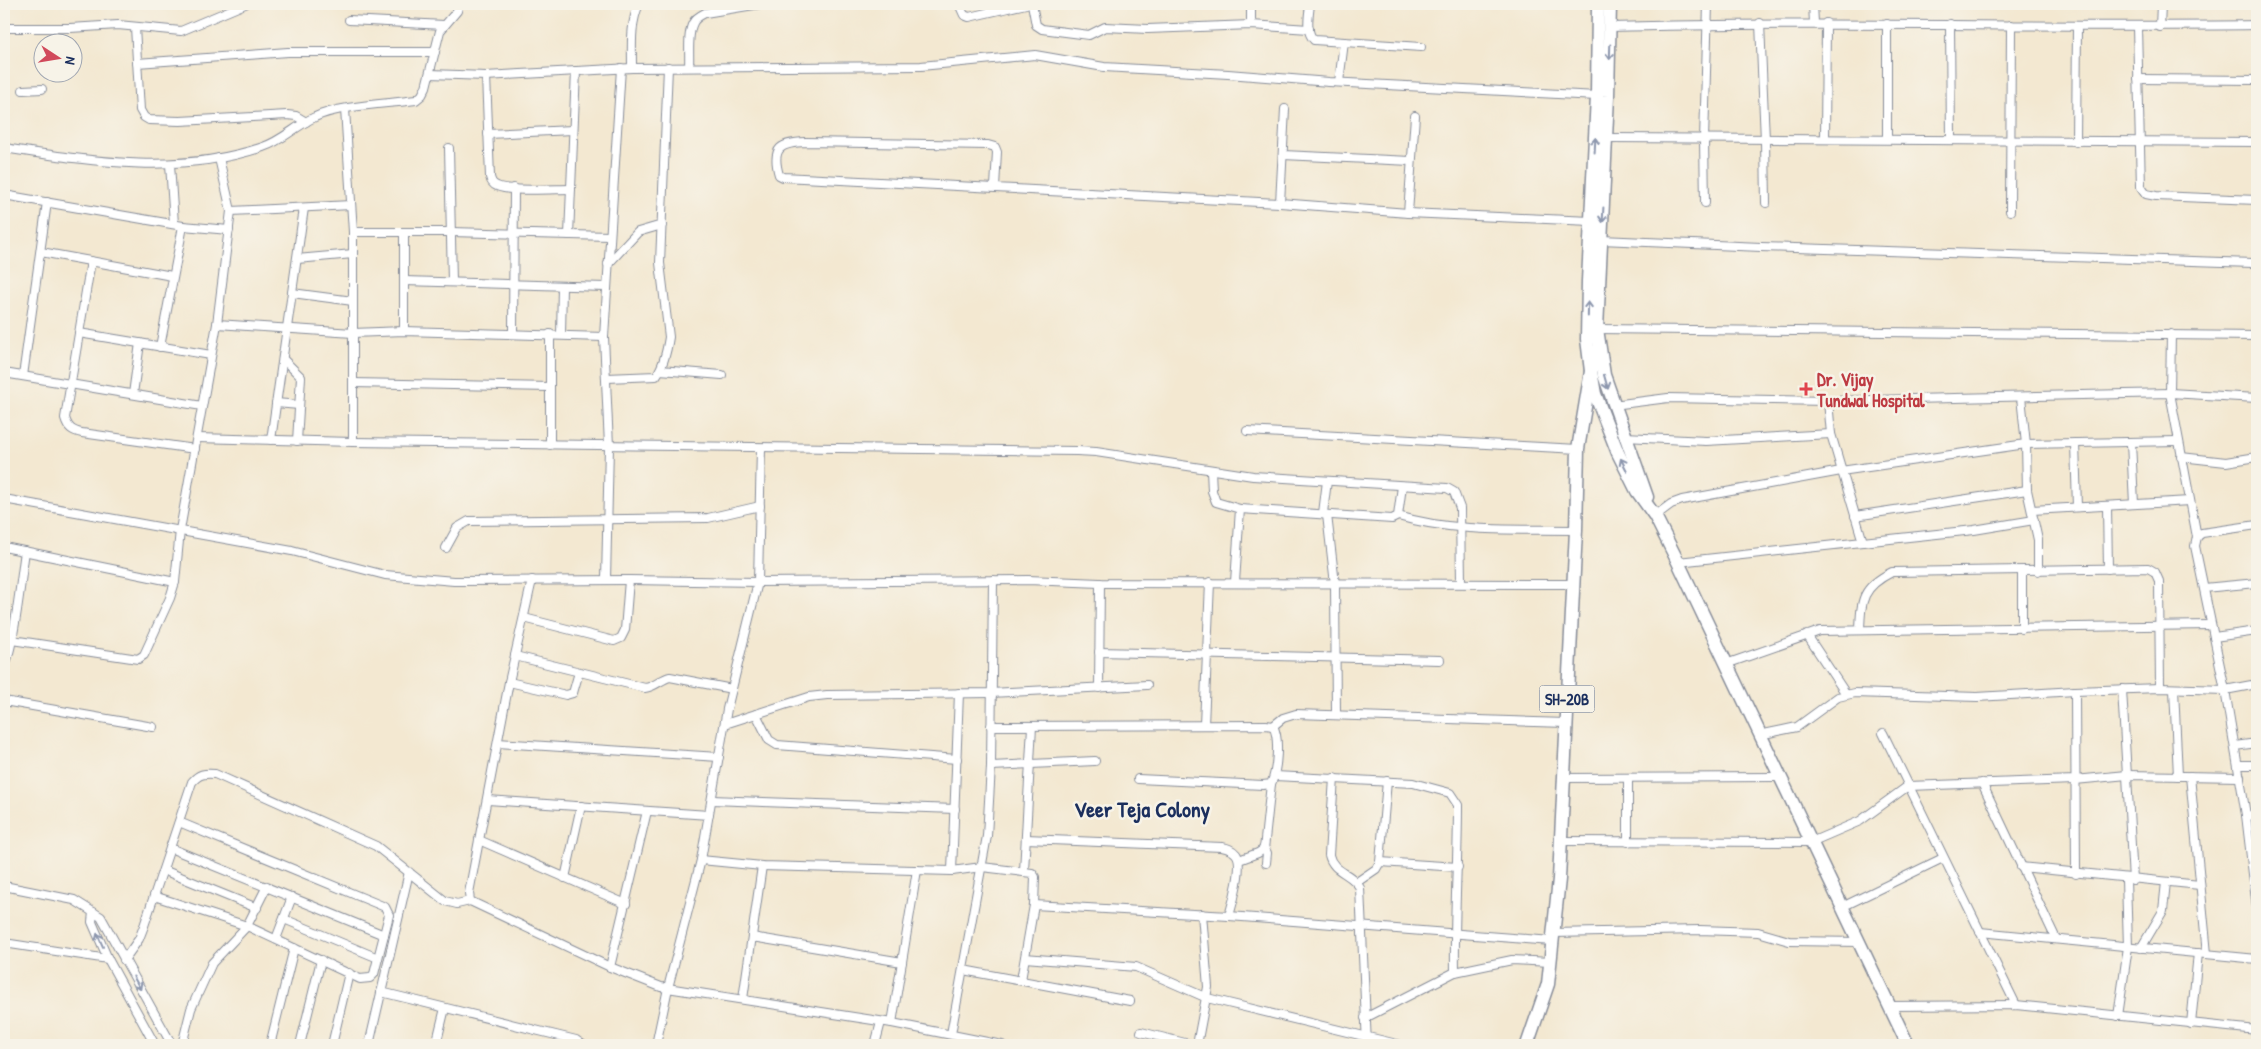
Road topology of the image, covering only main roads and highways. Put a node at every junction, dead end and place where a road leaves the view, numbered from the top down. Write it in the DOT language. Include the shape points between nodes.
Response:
graph roads {
  1 [pos="1598,4"];
  2 [pos="1610,4"];
  3 [pos="1599,352"];
  4 [pos="1591,371"];
  5 [pos="1652,512"];
  6 [pos="1527,1045"];
  7 [pos="1908,1045"];
  4 -- 1 [label="main road, one-way" via="1587,339"];
  2 -- 3 [label="main road, one-way" via="1597,329"];
  3 -- 4 [label="main road, SH-20B"];
  3 -- 5 [label="main road, one-way" via="1613,406"];
  5 -- 4 [label="main road, one-way" via="1637,491 1618,453 1595,394"];
  4 -- 6 [label="main road, SH-20B" via="1578,449 1562,841 1553,937 1545,997"];
  5 -- 7 [label="main road"];
}
